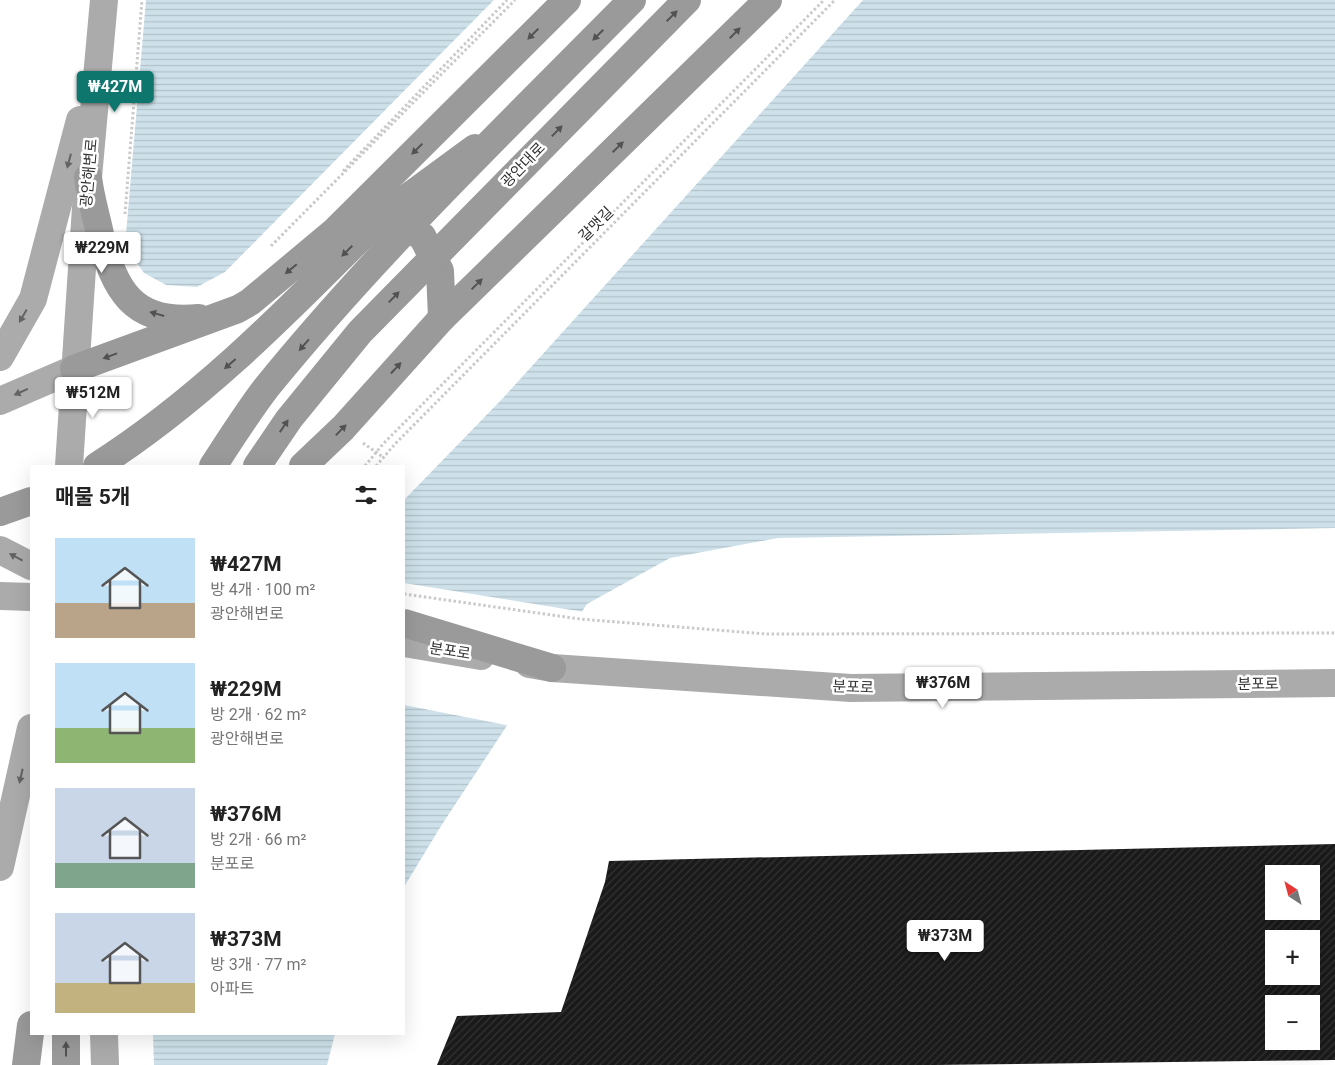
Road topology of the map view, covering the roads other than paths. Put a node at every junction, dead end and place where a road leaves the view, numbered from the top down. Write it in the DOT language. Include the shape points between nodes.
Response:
graph roads {
  1 [pos="104,0"];
  2 [pos="567,0"];
  3 [pos="632,0"];
  4 [pos="687,0"];
  5 [pos="768,0"];
  6 [pos="100,46"];
  7 [pos="518,116"];
  8 [pos="88,177"];
  9 [pos="341,225"];
  10 [pos="222,314"];
  11 [pos="442,318"];
  12 [pos="0,357"];
  13 [pos="74,369"];
  14 [pos="0,401"];
  15 [pos="308,462"];
  16 [pos="69,465"];
  17 [pos="98,465"];
  18 [pos="213,465"];
  19 [pos="258,465"];
  20 [pos="30,501"];
  21 [pos="0,512"];
  22 [pos="0,550"];
  23 [pos="30,565"];
  24 [pos="0,596"];
  25 [pos="30,597"];
  26 [pos="405,622"];
  27 [pos="405,643"];
  28 [pos="552,668"];
  29 [pos="1335,683"];
  30 [pos="30,732"];
  31 [pos="0,866"];
  32 [pos="30,1033"];
  33 [pos="66,1035"];
  34 [pos="26,1065"];
  35 [pos="66,1065"];
  1 -- 6 [label="main road, 광안해변로"];
  2 -- 9 [label="highway, one-way"];
  3 -- 7 [label="highway, one-way, bridge"];
  19 -- 4 [label="highway, 광안대로, one-way, bridge" via="289,419 360,332"];
  11 -- 5 [label="highway, one-way"];
  6 -- 8 [label="main road, 광안해변로"];
  6 -- 12 [label="main road, one-way" via="33,299"];
  7 -- 17 [label="highway, one-way, bridge" via="381,217 234,360 166,419"];
  7 -- 18 [label="highway, one-way, bridge" via="415,220 335,308 265,390"];
  10 -- 8 [label="highway, one-way" via="181,319 145,311 128,300 108,263"];
  8 -- 13 [label="main road, 광안해변로"];
  9 -- 10 [label="highway, one-way" via="250,302"];
  9 -- 11 [label="highway" via="392,223 422,236 440,271"];
  10 -- 13 [label="highway, one-way"];
  15 -- 11 [label="highway, one-way"];
  13 -- 14 [label="main road, one-way"];
  13 -- 16 [label="main road, 광안해변로"];
  20 -- 21 [label="highway"];
  23 -- 22 [label="main road, one-way"];
  24 -- 25 [label="main road"];
  26 -- 28 [label="highway"];
  27 -- 28 [label="main road, 분포로"];
  28 -- 29 [label="main road, 분포로" via="852,688"];
  30 -- 31 [label="main road, one-way"];
  32 -- 34 [label="highway"];
  35 -- 33 [label="highway, one-way"];
}
